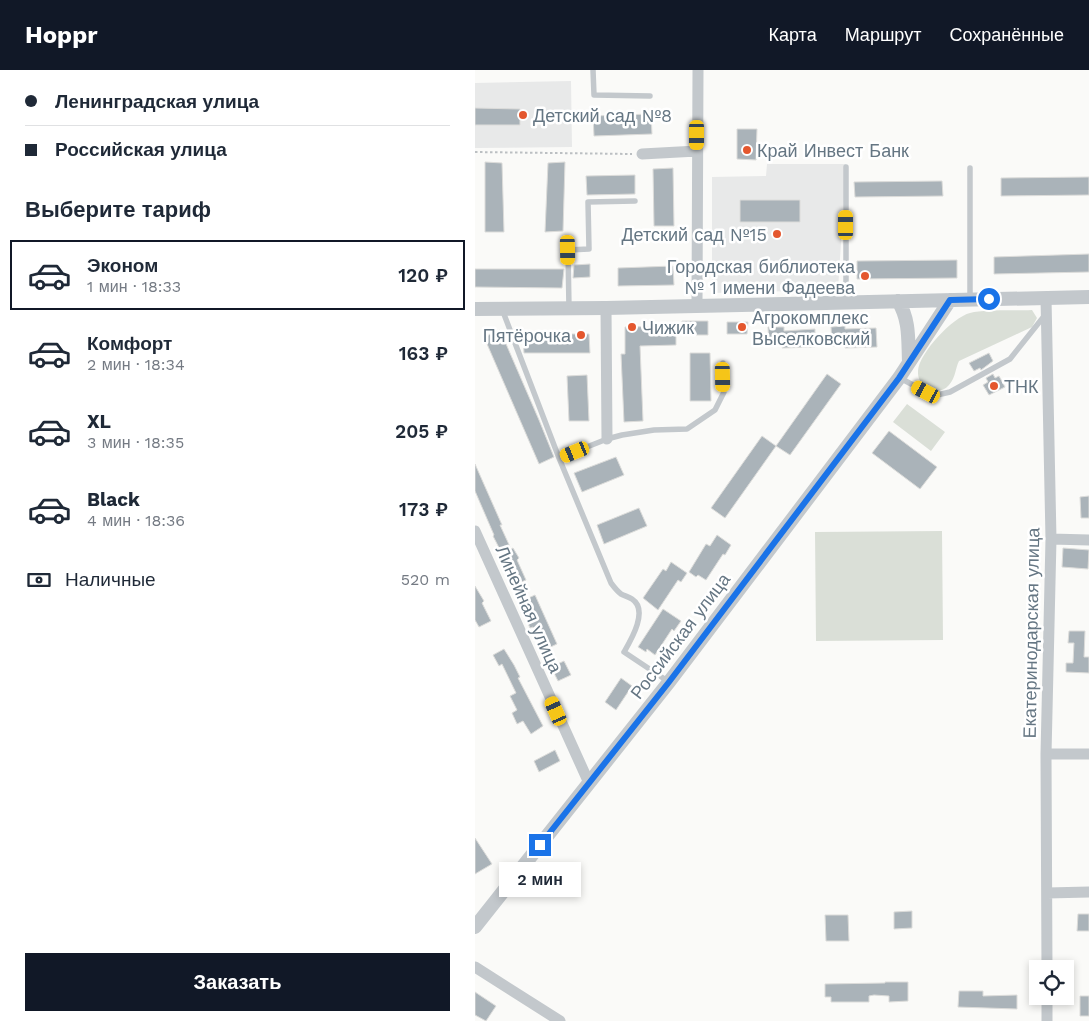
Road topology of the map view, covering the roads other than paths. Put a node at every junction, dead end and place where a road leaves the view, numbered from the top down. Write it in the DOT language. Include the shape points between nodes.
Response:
graph roads {
  1 [pos="593,70"];
  2 [pos="698,70"];
  3 [pos="650,96"];
  4 [pos="697,151"];
  5 [pos="642,154"];
  6 [pos="846,167"];
  7 [pos="971,168"];
  8 [pos="635,201"];
  9 [pos="1089,297"];
  10 [pos="1046,298"];
  11 [pos="970,299"];
  12 [pos="950,300"];
  13 [pos="898,301"];
  14 [pos="846,302"];
  15 [pos="697,305"];
  16 [pos="569,308"];
  17 [pos="606,308"];
  18 [pos="475,309"];
  19 [pos="502,309"];
  20 [pos="1046,314"];
  21 [pos="909,362"];
  22 [pos="723,363"];
  23 [pos="899,378"];
  24 [pos="607,439"];
  25 [pos="559,458"];
  26 [pos="475,531"];
  27 [pos="1051,540"];
  28 [pos="1089,540"];
  29 [pos="669,682"];
  30 [pos="1046,754"];
  31 [pos="1089,754"];
  32 [pos="589,783"];
  33 [pos="1089,892"];
  34 [pos="1047,893"];
  35 [pos="476,921"];
  36 [pos="1047,960"];
  37 [pos="475,967"];
  38 [pos="1047,1005"];
  39 [pos="559,1021"];
  40 [pos="1047,1021"];
  1 -- 3 [label="lane" via="594,95"];
  2 -- 4 [label="street"];
  4 -- 5 [label="street"];
  4 -- 15 [label="street"];
  6 -- 14 [label="lane"];
  7 -- 11 [label="lane"];
  8 -- 16 [label="lane" via="587,202 589,249 568,250"];
  9 -- 10 [label="street"];
  10 -- 11 [label="street"];
  10 -- 20 [label="street, Екатеринодарская улица"];
  11 -- 12 [label="street"];
  12 -- 13 [label="street"];
  12 -- 21 [label="street, Российская улица"];
  13 -- 14 [label="street"];
  13 -- 21 [label="street" via="907,321"];
  14 -- 15 [label="street"];
  15 -- 17 [label="street"];
  16 -- 17 [label="street"];
  16 -- 19 [label="street"];
  17 -- 24 [label="street"];
  18 -- 19 [label="street"];
  19 -- 25 [label="lane"];
  20 -- 23 [label="lane" via="1010,359 950,392 937,396"];
  20 -- 27 [label="street, Екатеринодарская улица"];
  21 -- 23 [label="street, Российская улица"];
  22 -- 24 [label="lane" via="723,392 715,410 687,429 654,430"];
  23 -- 29 [label="street, Российская улица"];
  24 -- 25 [label="lane"];
  25 -- 29 [label="lane" via="611,583 637,604 636,630 624,652"];
  26 -- 32 [label="street, Линейная улица"];
  27 -- 28 [label="street"];
  27 -- 30 [label="street, Екатеринодарская улица"];
  29 -- 32 [label="street, Российская улица"];
  30 -- 31 [label="street"];
  30 -- 34 [label="street, Екатеринодарская улица"];
  32 -- 35 [label="street, Российская улица"];
  33 -- 34 [label="street"];
  34 -- 36 [label="street, Екатеринодарская улица"];
  37 -- 39 [label="street"];
  38 -- 40 [label="street"];
}
